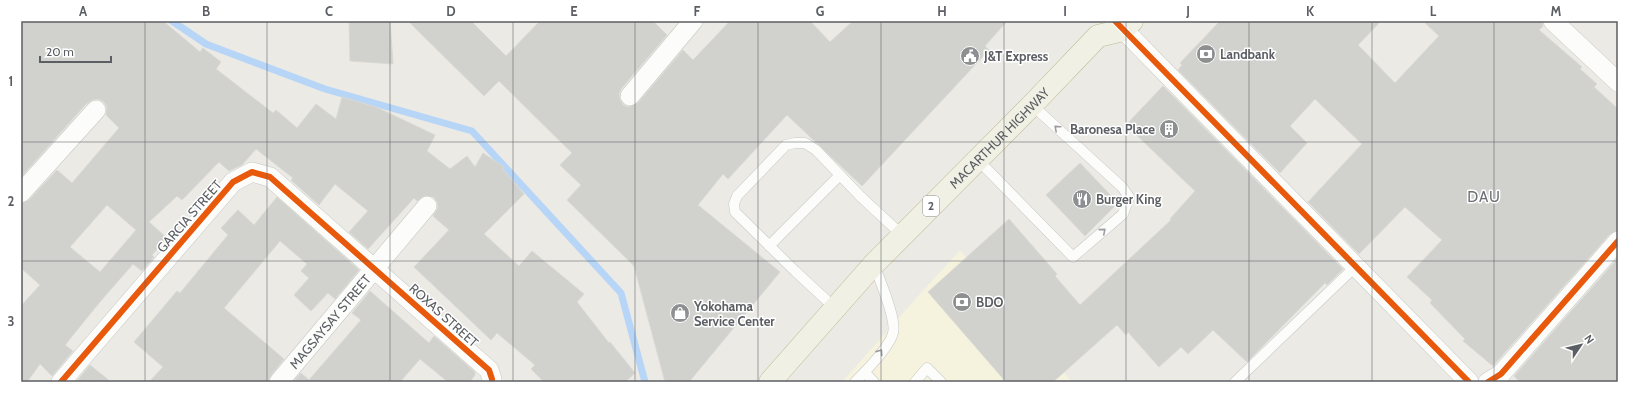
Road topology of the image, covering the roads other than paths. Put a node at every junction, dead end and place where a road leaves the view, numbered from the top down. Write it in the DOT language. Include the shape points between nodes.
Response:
graph roads {
  1 [pos="693,21"];
  2 [pos="1553,21"];
  3 [pos="1123,24"];
  4 [pos="1098,28"];
  5 [pos="1618,82"];
  6 [pos="630,96"];
  7 [pos="1032,105"];
  8 [pos="96,110"];
  9 [pos="978,160"];
  10 [pos="840,175"];
  11 [pos="21,193"];
  12 [pos="427,206"];
  13 [pos="902,235"];
  14 [pos="1618,241"];
  15 [pos="769,246"];
  16 [pos="874,264"];
  17 [pos="1356,266"];
  18 [pos="375,268"];
  19 [pos="836,308"];
  20 [pos="865,373"];
  21 [pos="61,382"];
  22 [pos="279,382"];
  23 [pos="492,382"];
  24 [pos="770,382"];
  25 [pos="855,382"];
  26 [pos="874,382"];
  27 [pos="915,382"];
  28 [pos="941,382"];
  29 [pos="1235,382"];
  30 [pos="1469,382"];
  31 [pos="1488,382"];
  1 -- 6 [label="street"];
  2 -- 5 [label="street"];
  3 -- 4 [label="highway, MACARTHUR HIGHWAY / 2"];
  3 -- 17 [label="street"];
  4 -- 7 [label="highway, MACARTHUR HIGHWAY / 2"];
  7 -- 9 [label="highway, MACARTHUR HIGHWAY / 2"];
  9 -- 7 [label="lane, one-way" via="1073,257 1122,214 1129,197 1122,187"];
  8 -- 11 [label="street"];
  9 -- 13 [label="highway, MACARTHUR HIGHWAY / 2"];
  10 -- 13 [label="lane"];
  10 -- 15 [label="lane"];
  10 -- 15 [label="lane" via="816,150 805,143 786,145 737,196 734,204 735,212"];
  12 -- 18 [label="street, MAGSAYSAY STREET"];
  13 -- 16 [label="highway, MACARTHUR HIGHWAY / 2"];
  14 -- 31 [label="street" via="1501,374"];
  15 -- 19 [label="lane"];
  16 -- 19 [label="highway, MACARTHUR HIGHWAY / 2"];
  20 -- 16 [label="lane, one-way" via="893,333 893,320"];
  17 -- 29 [label="lane"];
  17 -- 30 [label="street"];
  18 -- 21 [label="street, GARCIA STREET" via="270,177 252,172 233,182"];
  18 -- 22 [label="street, MAGSAYSAY STREET"];
  18 -- 23 [label="street, ROXAS STREET" via="489,370"];
  19 -- 24 [label="highway, MACARTHUR HIGHWAY / 2"];
  20 -- 25 [label="lane"];
  20 -- 26 [label="lane"];
  27 -- 28 [label="lane" via="927,368"];
}
